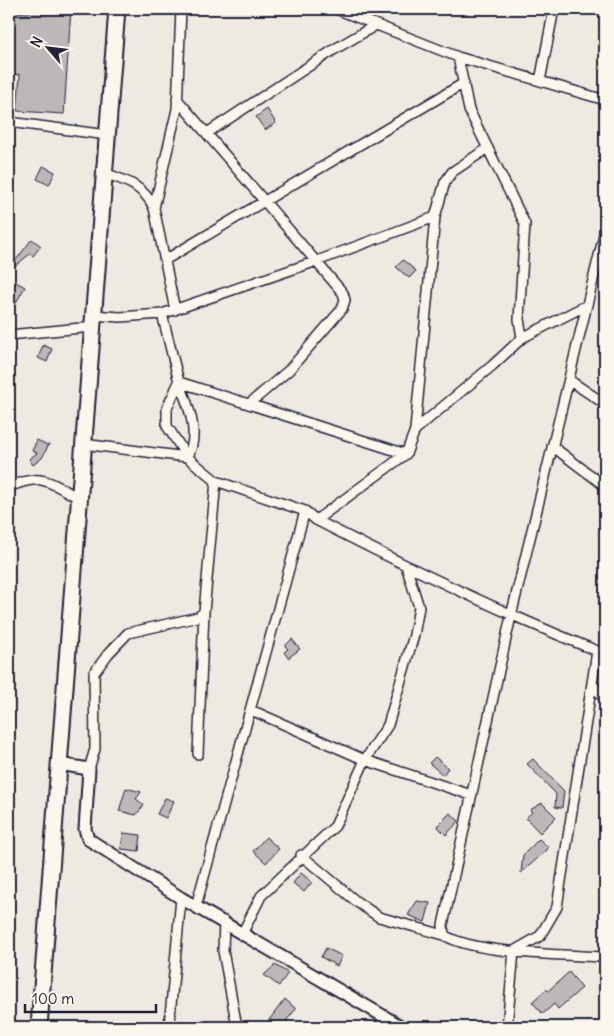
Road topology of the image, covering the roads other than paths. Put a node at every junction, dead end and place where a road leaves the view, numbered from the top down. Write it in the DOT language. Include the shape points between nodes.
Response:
graph roads {
  1 [pos="117,9"];
  2 [pos="180,9"];
  3 [pos="336,9"];
  4 [pos="554,9"];
  5 [pos="376,25"];
  6 [pos="458,57"];
  7 [pos="540,81"];
  8 [pos="464,83"];
  9 [pos="177,99"];
  10 [pos="605,100"];
  11 [pos="9,122"];
  12 [pos="207,133"];
  13 [pos="107,135"];
  14 [pos="488,148"];
  15 [pos="104,173"];
  16 [pos="266,201"];
  17 [pos="154,208"];
  18 [pos="435,217"];
  19 [pos="605,231"];
  20 [pos="165,260"];
  21 [pos="317,261"];
  22 [pos="587,305"];
  23 [pos="175,310"];
  24 [pos="162,314"];
  25 [pos="92,321"];
  26 [pos="9,335"];
  27 [pos="522,338"];
  28 [pos="568,380"];
  29 [pos="180,382"];
  30 [pos="249,404"];
  31 [pos="605,404"];
  32 [pos="416,430"];
  33 [pos="83,444"];
  34 [pos="552,446"];
  35 [pos="406,454"];
  36 [pos="187,457"];
  37 [pos="216,481"];
  38 [pos="605,486"];
  39 [pos="9,487"];
  40 [pos="79,498"];
  41 [pos="305,511"];
  42 [pos="316,520"];
  43 [pos="406,566"];
  44 [pos="204,612"];
  45 [pos="511,616"];
  46 [pos="601,653"];
  47 [pos="592,684"];
  48 [pos="605,699"];
  49 [pos="251,710"];
  50 [pos="198,754"];
  51 [pos="365,760"];
  52 [pos="59,764"];
  53 [pos="89,769"];
  54 [pos="471,795"];
  55 [pos="301,855"];
  56 [pos="181,898"];
  57 [pos="196,906"];
  58 [pos="224,921"];
  59 [pos="243,932"];
  60 [pos="444,935"];
  61 [pos="514,951"];
  62 [pos="605,957"];
  63 [pos="39,1027"];
  64 [pos="169,1027"];
  65 [pos="237,1027"];
  66 [pos="402,1027"];
  67 [pos="507,1027"];
  1 -- 13 [label="highway"];
  2 -- 9 [label="street"];
  3 -- 5 [label="street"];
  4 -- 7 [label="street"];
  5 -- 6 [label="street"];
  5 -- 12 [label="street"];
  6 -- 7 [label="street"];
  6 -- 8 [label="street"];
  7 -- 10 [label="street"];
  8 -- 14 [label="street" via="469,110"];
  8 -- 16 [label="street"];
  9 -- 12 [label="street"];
  9 -- 17 [label="street" via="175,121"];
  11 -- 13 [label="street"];
  12 -- 16 [label="street"];
  13 -- 15 [label="highway"];
  14 -- 18 [label="street" via="452,172 445,182"];
  14 -- 27 [label="street" via="524,224 519,319"];
  15 -- 17 [label="street" via="129,181 150,199"];
  15 -- 25 [label="highway"];
  16 -- 20 [label="street"];
  16 -- 21 [label="street"];
  17 -- 20 [label="street"];
  18 -- 21 [label="street"];
  18 -- 32 [label="street"];
  19 -- 22 [label="street"];
  20 -- 23 [label="street"];
  21 -- 23 [label="street"];
  21 -- 30 [label="street" via="342,293 345,300 342,309 289,370"];
  22 -- 27 [label="street"];
  22 -- 28 [label="street"];
  23 -- 24 [label="street"];
  24 -- 25 [label="street"];
  24 -- 29 [label="street"];
  25 -- 26 [label="street"];
  25 -- 33 [label="highway"];
  27 -- 32 [label="street"];
  28 -- 31 [label="street"];
  28 -- 34 [label="street"];
  29 -- 30 [label="street"];
  29 -- 36 [label="street" via="189,406 193,431 192,450"];
  29 -- 36 [label="street" via="166,408 167,426"];
  30 -- 35 [label="street"];
  32 -- 35 [label="street"];
  33 -- 36 [label="street"];
  33 -- 40 [label="highway"];
  34 -- 38 [label="street"];
  34 -- 45 [label="street"];
  35 -- 42 [label="street"];
  36 -- 37 [label="street"];
  37 -- 41 [label="street"];
  37 -- 44 [label="street"];
  39 -- 40 [label="street" via="38,478"];
  40 -- 52 [label="highway"];
  41 -- 42 [label="street"];
  41 -- 49 [label="street"];
  42 -- 43 [label="street"];
  43 -- 45 [label="street"];
  43 -- 51 [label="street" via="419,607 414,635 388,725"];
  44 -- 50 [label="street"];
  44 -- 53 [label="street" via="128,633 94,673 95,749"];
  45 -- 46 [label="street"];
  45 -- 54 [label="street"];
  46 -- 47 [label="street"];
  47 -- 48 [label="street"];
  47 -- 61 [label="street" via="557,907 540,936"];
  49 -- 51 [label="street"];
  49 -- 57 [label="street"];
  51 -- 54 [label="street"];
  51 -- 55 [label="street" via="335,826"];
  52 -- 53 [label="street"];
  52 -- 63 [label="highway"];
  53 -- 56 [label="street" via="85,829 88,839"];
  54 -- 60 [label="street" via="443,925"];
  55 -- 59 [label="street" via="261,896"];
  55 -- 60 [label="street" via="379,917"];
  56 -- 57 [label="street"];
  56 -- 64 [label="street"];
  57 -- 58 [label="street"];
  58 -- 59 [label="street"];
  58 -- 65 [label="street" via="223,951"];
  59 -- 66 [label="street"];
  60 -- 61 [label="street" via="455,942"];
  61 -- 62 [label="street"];
  61 -- 67 [label="street"];
}
